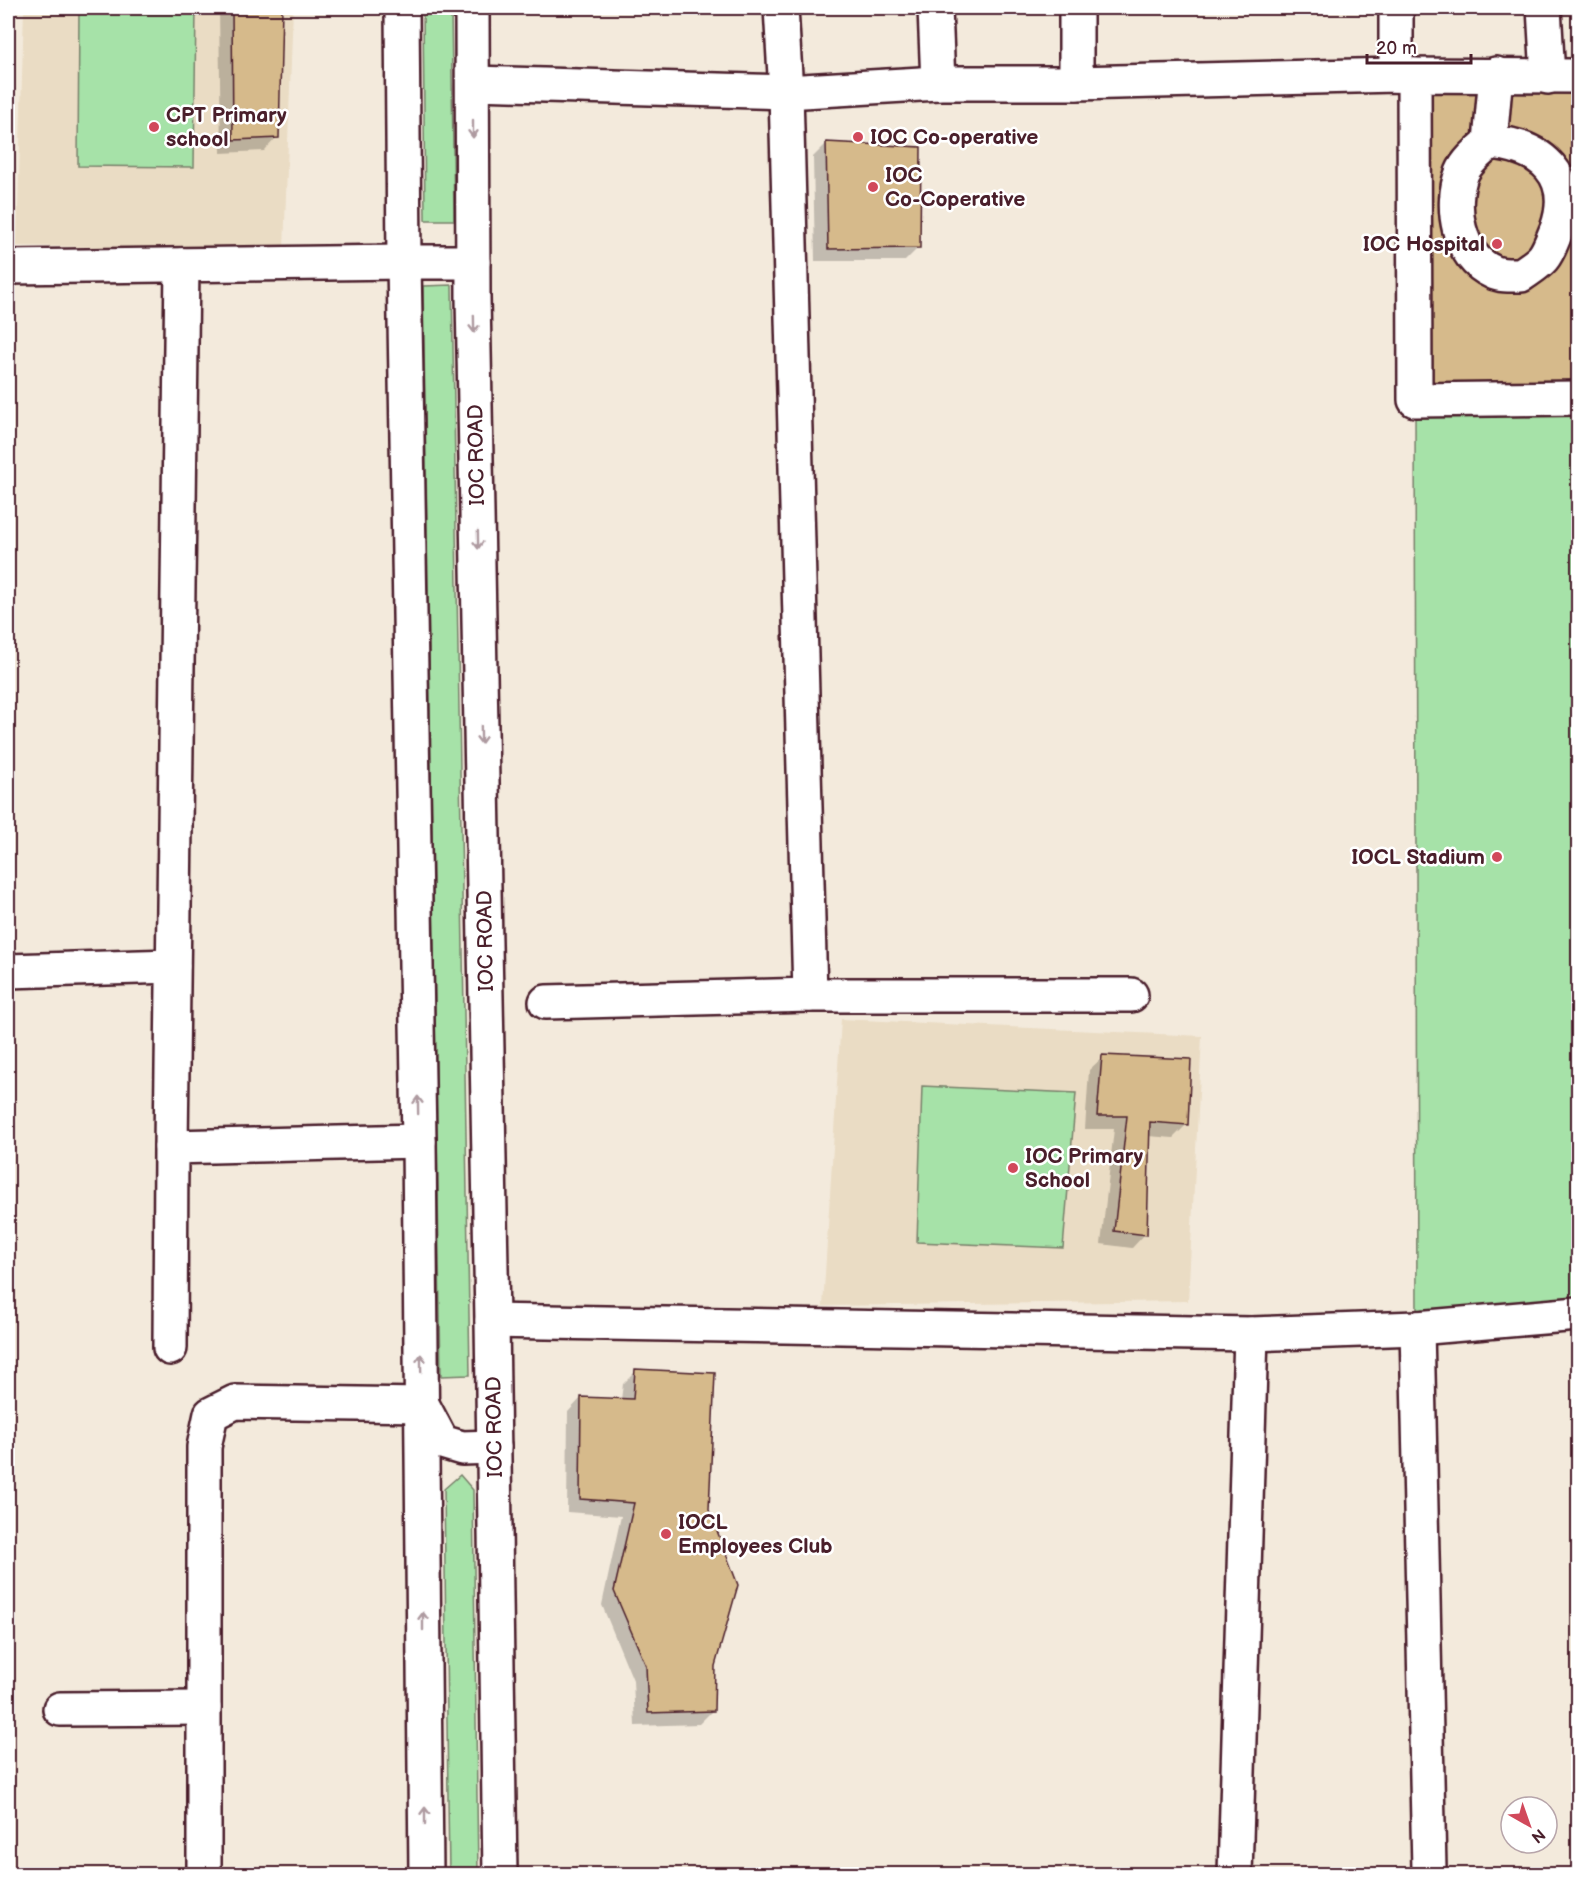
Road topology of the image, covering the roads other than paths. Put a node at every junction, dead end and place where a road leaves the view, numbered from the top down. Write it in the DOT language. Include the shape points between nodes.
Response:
graph roads {
  1 [pos="402,8"];
  2 [pos="472,8"];
  3 [pos="781,8"];
  4 [pos="935,8"];
  5 [pos="1076,8"];
  6 [pos="1396,8"];
  7 [pos="1544,8"];
  8 [pos="1496,74"];
  9 [pos="1405,75"];
  10 [pos="1563,77"];
  11 [pos="473,83"];
  12 [pos="938,83"];
  13 [pos="1076,83"];
  14 [pos="786,92"];
  15 [pos="1490,142"];
  16 [pos="404,262"];
  17 [pos="472,262"];
  18 [pos="182,265"];
  19 [pos="8,267"];
  20 [pos="1578,398"];
  21 [pos="173,966"];
  22 [pos="8,971"];
  23 [pos="1131,995"];
  24 [pos="810,996"];
  25 [pos="546,1002"];
  26 [pos="419,1141"];
  27 [pos="171,1148"];
  28 [pos="1578,1314"];
  29 [pos="492,1321"];
  30 [pos="1417,1328"];
  31 [pos="1251,1334"];
  32 [pos="170,1348"];
  33 [pos="422,1405"];
  34 [pos="494,1448"];
  35 [pos="204,1708"];
  36 [pos="60,1709"];
  37 [pos="1429,1869"];
  38 [pos="204,1875"];
  39 [pos="426,1875"];
  40 [pos="500,1875"];
  41 [pos="1235,1875"];
  1 -- 16 [label="street"];
  2 -- 11 [label="street, IOC ROAD"];
  3 -- 14 [label="street"];
  4 -- 12 [label="street"];
  5 -- 13 [label="street"];
  6 -- 9 [label="street"];
  7 -- 10 [label="street"];
  8 -- 9 [label="street"];
  8 -- 10 [label="street"];
  8 -- 15 [label="street"];
  9 -- 13 [label="street"];
  9 -- 20 [label="street" via="1415,400"];
  11 -- 14 [label="street"];
  11 -- 17 [label="street, IOC ROAD, one-way"];
  12 -- 13 [label="street"];
  12 -- 14 [label="street"];
  14 -- 24 [label="street"];
  16 -- 17 [label="street"];
  16 -- 18 [label="street"];
  26 -- 16 [label="street, one-way"];
  17 -- 29 [label="street, IOC ROAD, one-way"];
  18 -- 19 [label="street"];
  18 -- 21 [label="street"];
  21 -- 22 [label="street"];
  21 -- 27 [label="street"];
  23 -- 24 [label="street"];
  24 -- 25 [label="street"];
  26 -- 27 [label="street"];
  33 -- 26 [label="street, one-way"];
  27 -- 32 [label="street"];
  28 -- 30 [label="street"];
  29 -- 31 [label="street"];
  29 -- 34 [label="street, IOC ROAD"];
  30 -- 31 [label="street"];
  30 -- 37 [label="street"];
  31 -- 41 [label="street"];
  33 -- 34 [label="street" via="442,1442 462,1448"];
  33 -- 35 [label="street" via="235,1402 211,1414 204,1447"];
  39 -- 33 [label="street, one-way"];
  34 -- 40 [label="street, IOC ROAD"];
  35 -- 36 [label="street"];
  35 -- 38 [label="street"];
}
